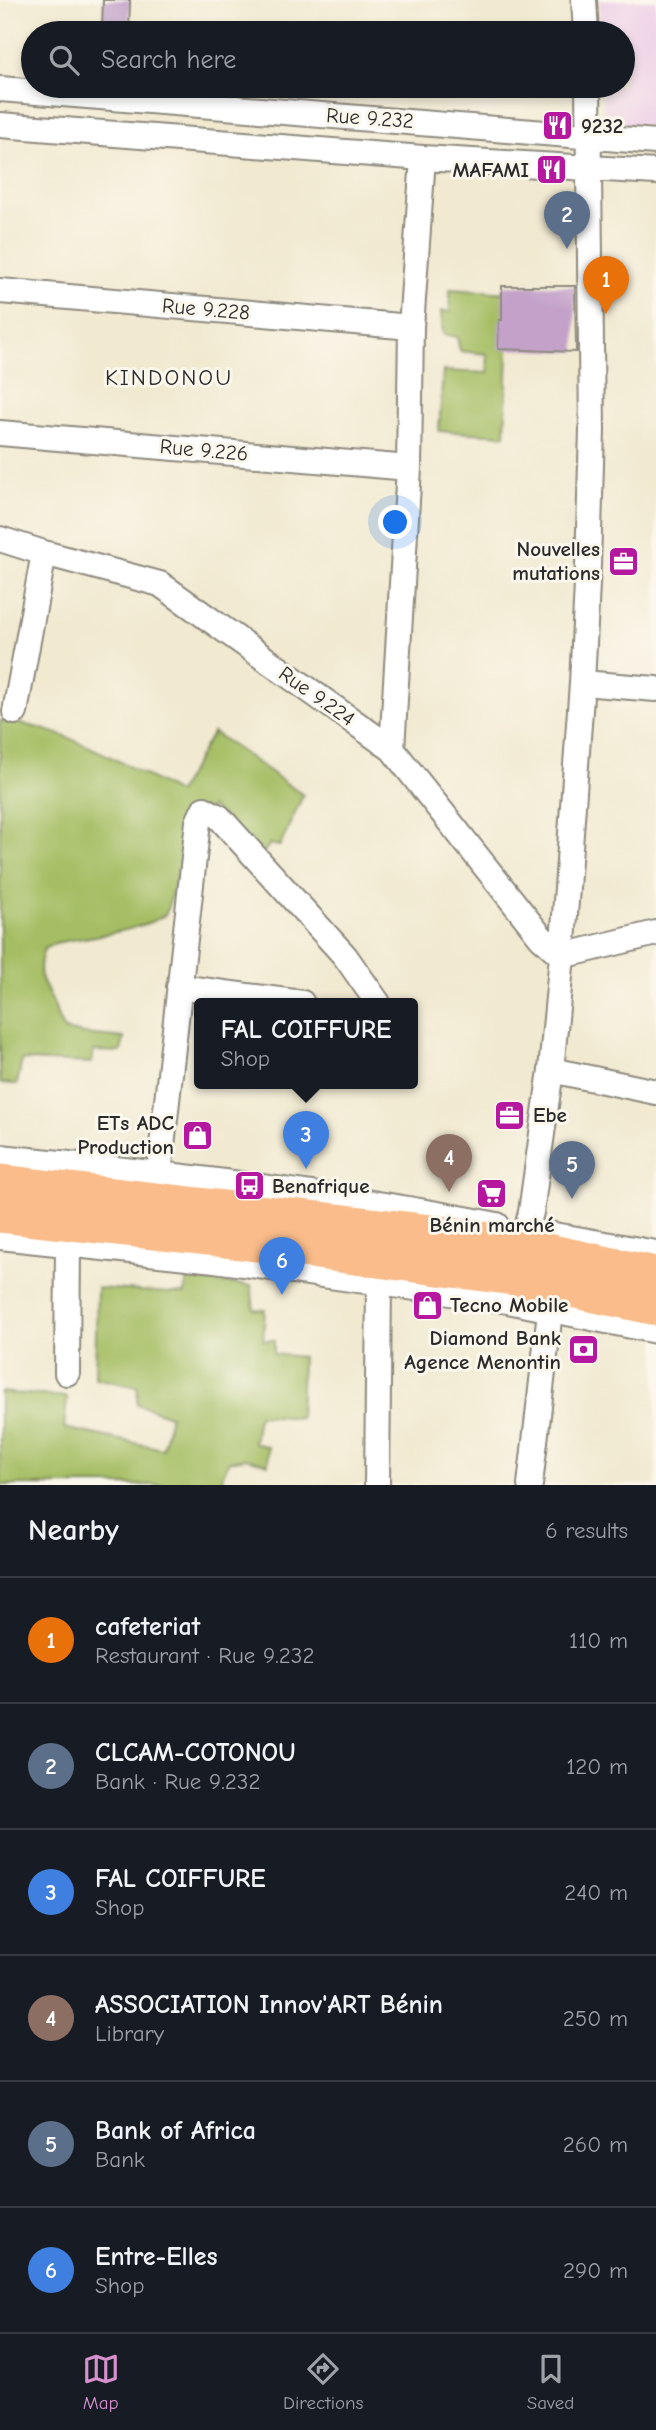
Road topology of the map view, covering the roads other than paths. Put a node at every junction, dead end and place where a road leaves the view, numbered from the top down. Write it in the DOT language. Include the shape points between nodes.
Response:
graph roads {
  1 [pos="584,0"];
  2 [pos="585,21"];
  3 [pos="0,89"];
  4 [pos="21,91"];
  5 [pos="115,98"];
  6 [pos="588,98"];
  7 [pos="0,125"];
  8 [pos="590,135"];
  9 [pos="656,142"];
  10 [pos="423,158"];
  11 [pos="590,168"];
  12 [pos="656,172"];
  13 [pos="0,291"];
  14 [pos="411,327"];
  15 [pos="0,433"];
  16 [pos="409,468"];
  17 [pos="0,539"];
  18 [pos="44,553"];
  19 [pos="582,683"];
  20 [pos="656,689"];
  21 [pos="15,712"];
  22 [pos="392,749"];
  23 [pos="656,933"];
  24 [pos="562,956"];
  25 [pos="180,987"];
  26 [pos="264,998"];
  27 [pos="374,998"];
  28 [pos="551,1070"];
  29 [pos="656,1091"];
  30 [pos="0,1157"];
  31 [pos="159,1173"];
  32 [pos="0,1183"];
  33 [pos="0,1214"];
  34 [pos="0,1237"];
  35 [pos="68,1244"];
  36 [pos="656,1253"];
  37 [pos="518,1264"];
  38 [pos="656,1275"];
  39 [pos="379,1284"];
  40 [pos="656,1307"];
  41 [pos="550,1311"];
  42 [pos="656,1331"];
  43 [pos="66,1373"];
  44 [pos="377,1485"];
  45 [pos="530,1485"];
  1 -- 2 [label="street"];
  3 -- 4 [label="street, Rue 9.232"];
  5 -- 8 [label="street, Rue 9.232"];
  6 -- 8 [label="street"];
  7 -- 10 [label="street, Rue 9.232"];
  8 -- 9 [label="street, Rue 9.232"];
  8 -- 11 [label="street"];
  10 -- 11 [label="street, Rue 9.232"];
  10 -- 14 [label="street"];
  11 -- 12 [label="street, Rue 9.232"];
  11 -- 19 [label="street" via="592,430"];
  13 -- 14 [label="street, Rue 9.228"];
  14 -- 16 [label="street"];
  15 -- 16 [label="street, Rue 9.226"];
  16 -- 22 [label="street"];
  17 -- 18 [label="street, Rue 9.224"];
  18 -- 21 [label="street"];
  18 -- 22 [label="street, Rue 9.224" via="160,584"];
  19 -- 20 [label="street"];
  19 -- 24 [label="street"];
  22 -- 24 [label="street, Rue 9.224" via="541,937"];
  23 -- 24 [label="street"];
  24 -- 28 [label="street"];
  25 -- 26 [label="street"];
  25 -- 27 [label="street" via="198,822 204,809 219,817 345,956"];
  25 -- 31 [label="street"];
  28 -- 29 [label="street"];
  28 -- 37 [label="street"];
  30 -- 31 [label="street"];
  31 -- 37 [label="street" via="403,1206"];
  32 -- 37 [label="highway" via="465,1237"];
  33 -- 37 [label="highway"];
  34 -- 35 [label="street"];
  35 -- 39 [label="street"];
  35 -- 43 [label="street"];
  36 -- 37 [label="street"];
  37 -- 38 [label="highway"];
  37 -- 39 [label="street"];
  37 -- 40 [label="highway"];
  37 -- 41 [label="street"];
  39 -- 44 [label="street"];
  41 -- 42 [label="street"];
  41 -- 45 [label="street"];
}
